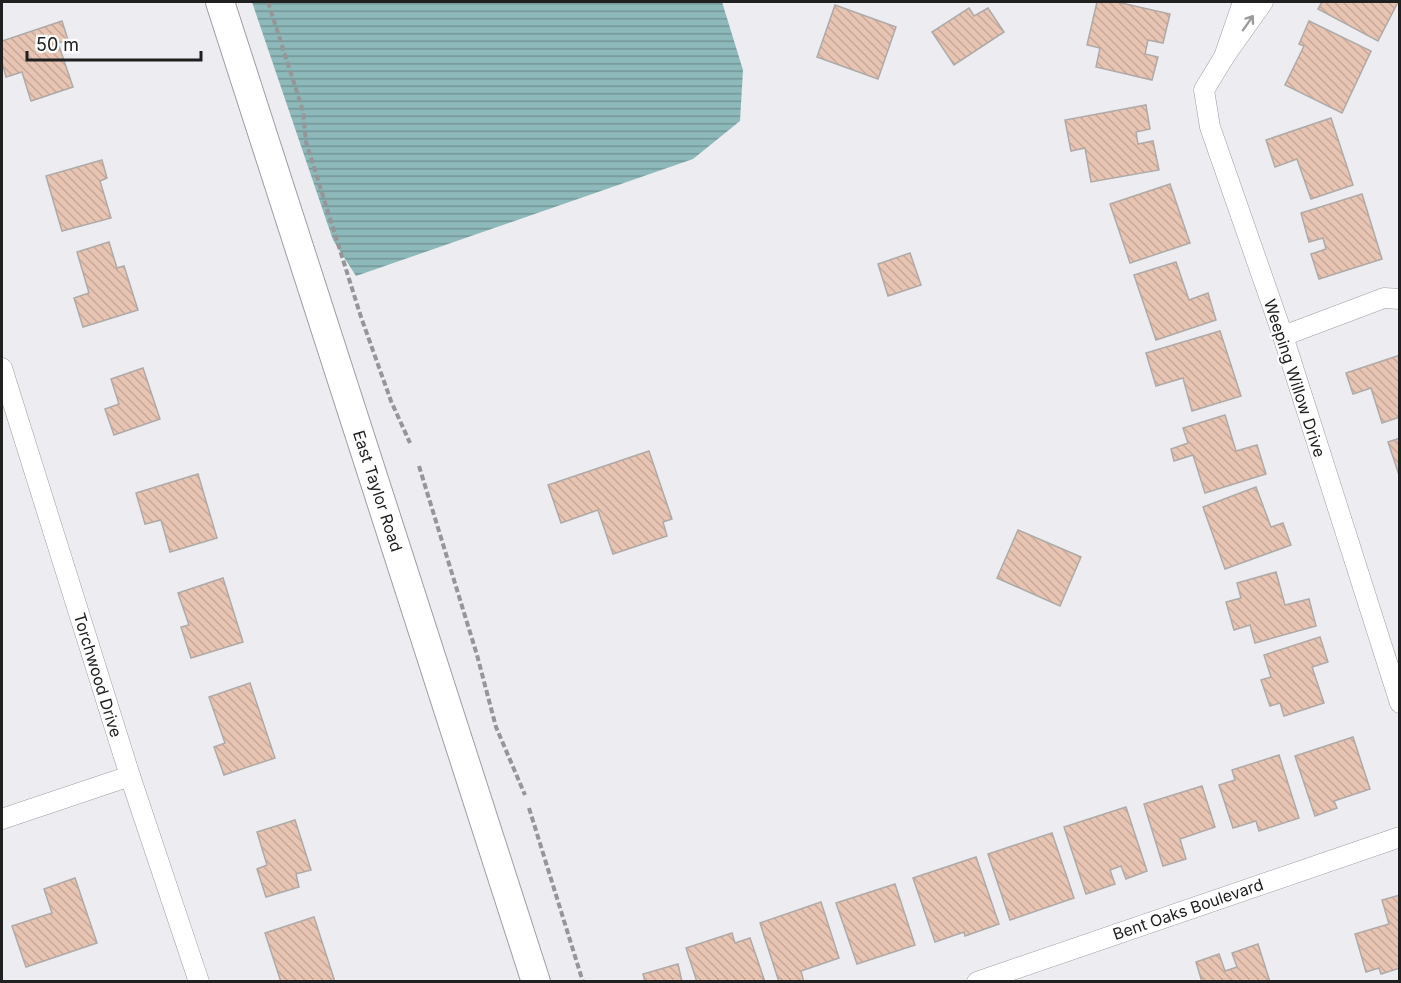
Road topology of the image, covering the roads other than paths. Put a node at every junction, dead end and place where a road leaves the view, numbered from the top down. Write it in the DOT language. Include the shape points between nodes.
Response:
graph roads {
  1 [pos="220,2"];
  2 [pos="1243,2"];
  3 [pos="1263,2"];
  4 [pos="1224,57"];
  5 [pos="1400,299"];
  6 [pos="1283,336"];
  7 [pos="2,368"];
  8 [pos="1400,703"];
  9 [pos="130,776"];
  10 [pos="2,819"];
  11 [pos="1400,837"];
  12 [pos="199,981"];
  13 [pos="536,981"];
  14 [pos="977,981"];
  1 -- 13 [label="main road, East Taylor Road"];
  2 -- 4 [label="street, Weeping Willow Drive"];
  4 -- 3 [label="street, Weeping Willow Drive, one-way"];
  4 -- 6 [label="street, Weeping Willow Drive" via="1204,90 1210,127"];
  5 -- 6 [label="street" via="1384,298"];
  6 -- 8 [label="street, Weeping Willow Drive"];
  7 -- 9 [label="street, Torchwood Drive"];
  9 -- 10 [label="street"];
  9 -- 12 [label="street, Torchwood Drive"];
  11 -- 14 [label="street, Bent Oaks Boulevard"];
}
